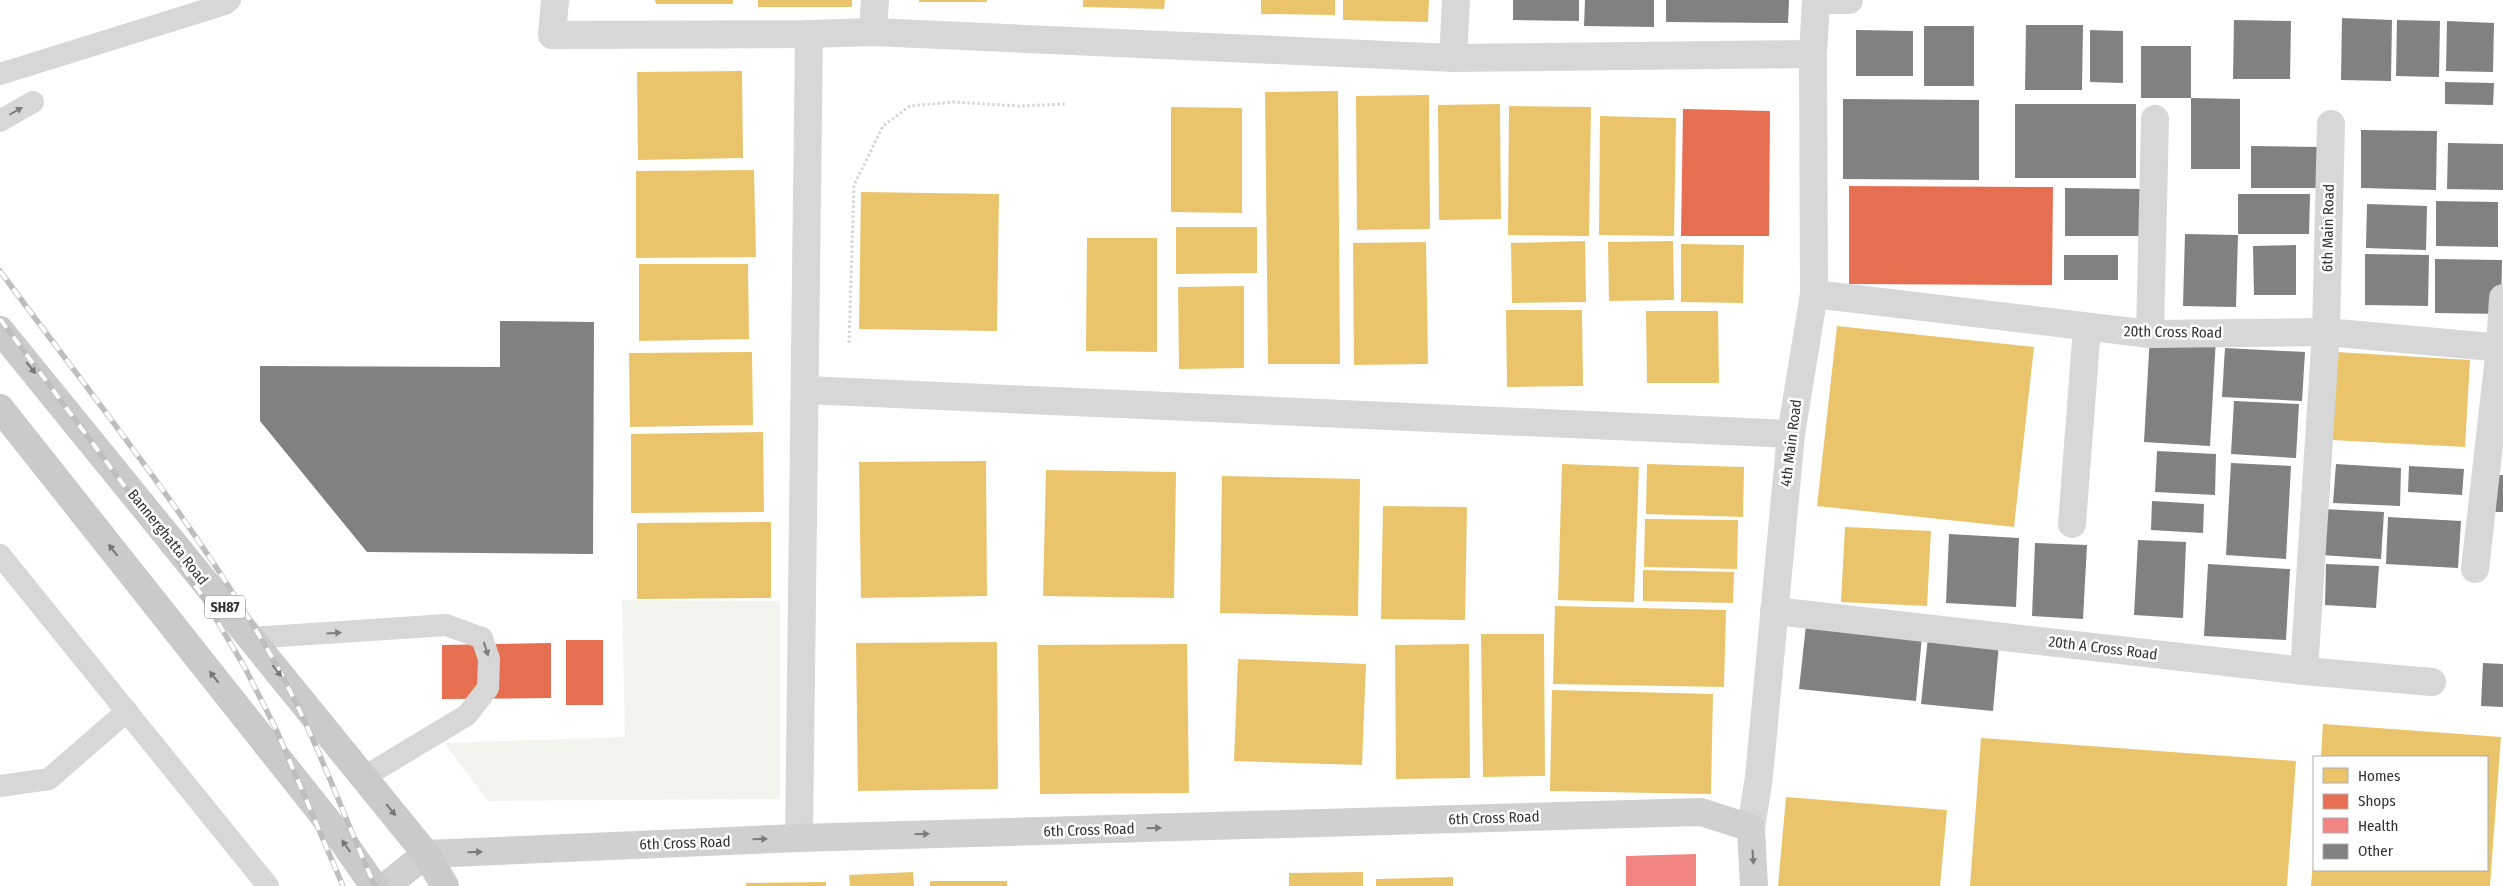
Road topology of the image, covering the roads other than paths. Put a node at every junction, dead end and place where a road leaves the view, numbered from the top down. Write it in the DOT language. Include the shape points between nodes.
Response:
graph roads {
  1 [pos="230,0"];
  2 [pos="555,0"];
  3 [pos="876,0"];
  4 [pos="1456,0"];
  5 [pos="1816,0"];
  6 [pos="1849,0"];
  7 [pos="873,32"];
  8 [pos="809,34"];
  9 [pos="1813,54"];
  10 [pos="1453,58"];
  11 [pos="0,74"];
  12 [pos="33,102"];
  13 [pos="2155,119"];
  14 [pos="0,121"];
  15 [pos="2331,124"];
  16 [pos="1814,294"];
  17 [pos="2503,298"];
  18 [pos="2087,327"];
  19 [pos="0,330"];
  20 [pos="2326,332"];
  21 [pos="2150,334"];
  22 [pos="2502,348"];
  23 [pos="806,390"];
  24 [pos="0,408"];
  25 [pos="1791,434"];
  26 [pos="2072,524"];
  27 [pos="0,556"];
  28 [pos="2475,569"];
  29 [pos="1774,611"];
  30 [pos="250,638"];
  31 [pos="2304,672"];
  32 [pos="2432,682"];
  33 [pos="127,711"];
  34 [pos="364,777"];
  35 [pos="0,786"];
  36 [pos="1751,828"];
  37 [pos="799,838"];
  38 [pos="426,854"];
  39 [pos="268,886"];
  40 [pos="374,886"];
  41 [pos="386,886"];
  42 [pos="445,886"];
  43 [pos="1754,886"];
  1 -- 11 [label="lane" via="226,4"];
  2 -- 8 [label="street" via="552,35"];
  3 -- 7 [label="street"];
  4 -- 10 [label="street"];
  5 -- 6 [label="street"];
  5 -- 9 [label="street, 4th Main Road"];
  7 -- 8 [label="street"];
  7 -- 10 [label="street"];
  8 -- 23 [label="street"];
  9 -- 10 [label="street"];
  9 -- 16 [label="street, 4th Main Road"];
  14 -- 12 [label="lane, one-way"];
  13 -- 21 [label="street"];
  15 -- 20 [label="street, 6th Main Road"];
  16 -- 18 [label="street, 20th Cross Road"];
  16 -- 25 [label="street, 4th Main Road"];
  17 -- 22 [label="street"];
  18 -- 21 [label="street, 20th Cross Road"];
  18 -- 26 [label="street"];
  19 -- 30 [label="main road, Bannerghatta Road / SH87, one-way"];
  20 -- 21 [label="street, 20th Cross Road"];
  20 -- 22 [label="street, 20th Cross Road"];
  20 -- 31 [label="street, 6th Main Road"];
  22 -- 28 [label="street"];
  23 -- 25 [label="street"];
  23 -- 37 [label="street"];
  40 -- 24 [label="main road, one-way" via="334,829"];
  25 -- 29 [label="street, 4th Main Road"];
  27 -- 33 [label="lane"];
  29 -- 31 [label="street, 20th A Cross Road"];
  29 -- 36 [label="street, 4th Main Road" via="1760,777"];
  30 -- 34 [label="main road, Bannerghatta Road / SH87, one-way"];
  30 -- 34 [label="lane, one-way" via="446,625 482,638 489,659 488,688 467,715"];
  31 -- 32 [label="street, 20th A Cross Road"];
  33 -- 35 [label="lane" via="49,779"];
  33 -- 39 [label="lane"];
  34 -- 38 [label="main road, Bannerghatta Road / SH87, one-way"];
  37 -- 36 [label="main road, 6th Cross Road, one-way" via="1701,812"];
  36 -- 43 [label="main road, 4th Main Road, one-way"];
  38 -- 37 [label="main road, 6th Cross Road, one-way"];
  38 -- 41 [label="main road"];
  38 -- 42 [label="main road, Bannerghatta Road / SH87"];
}
